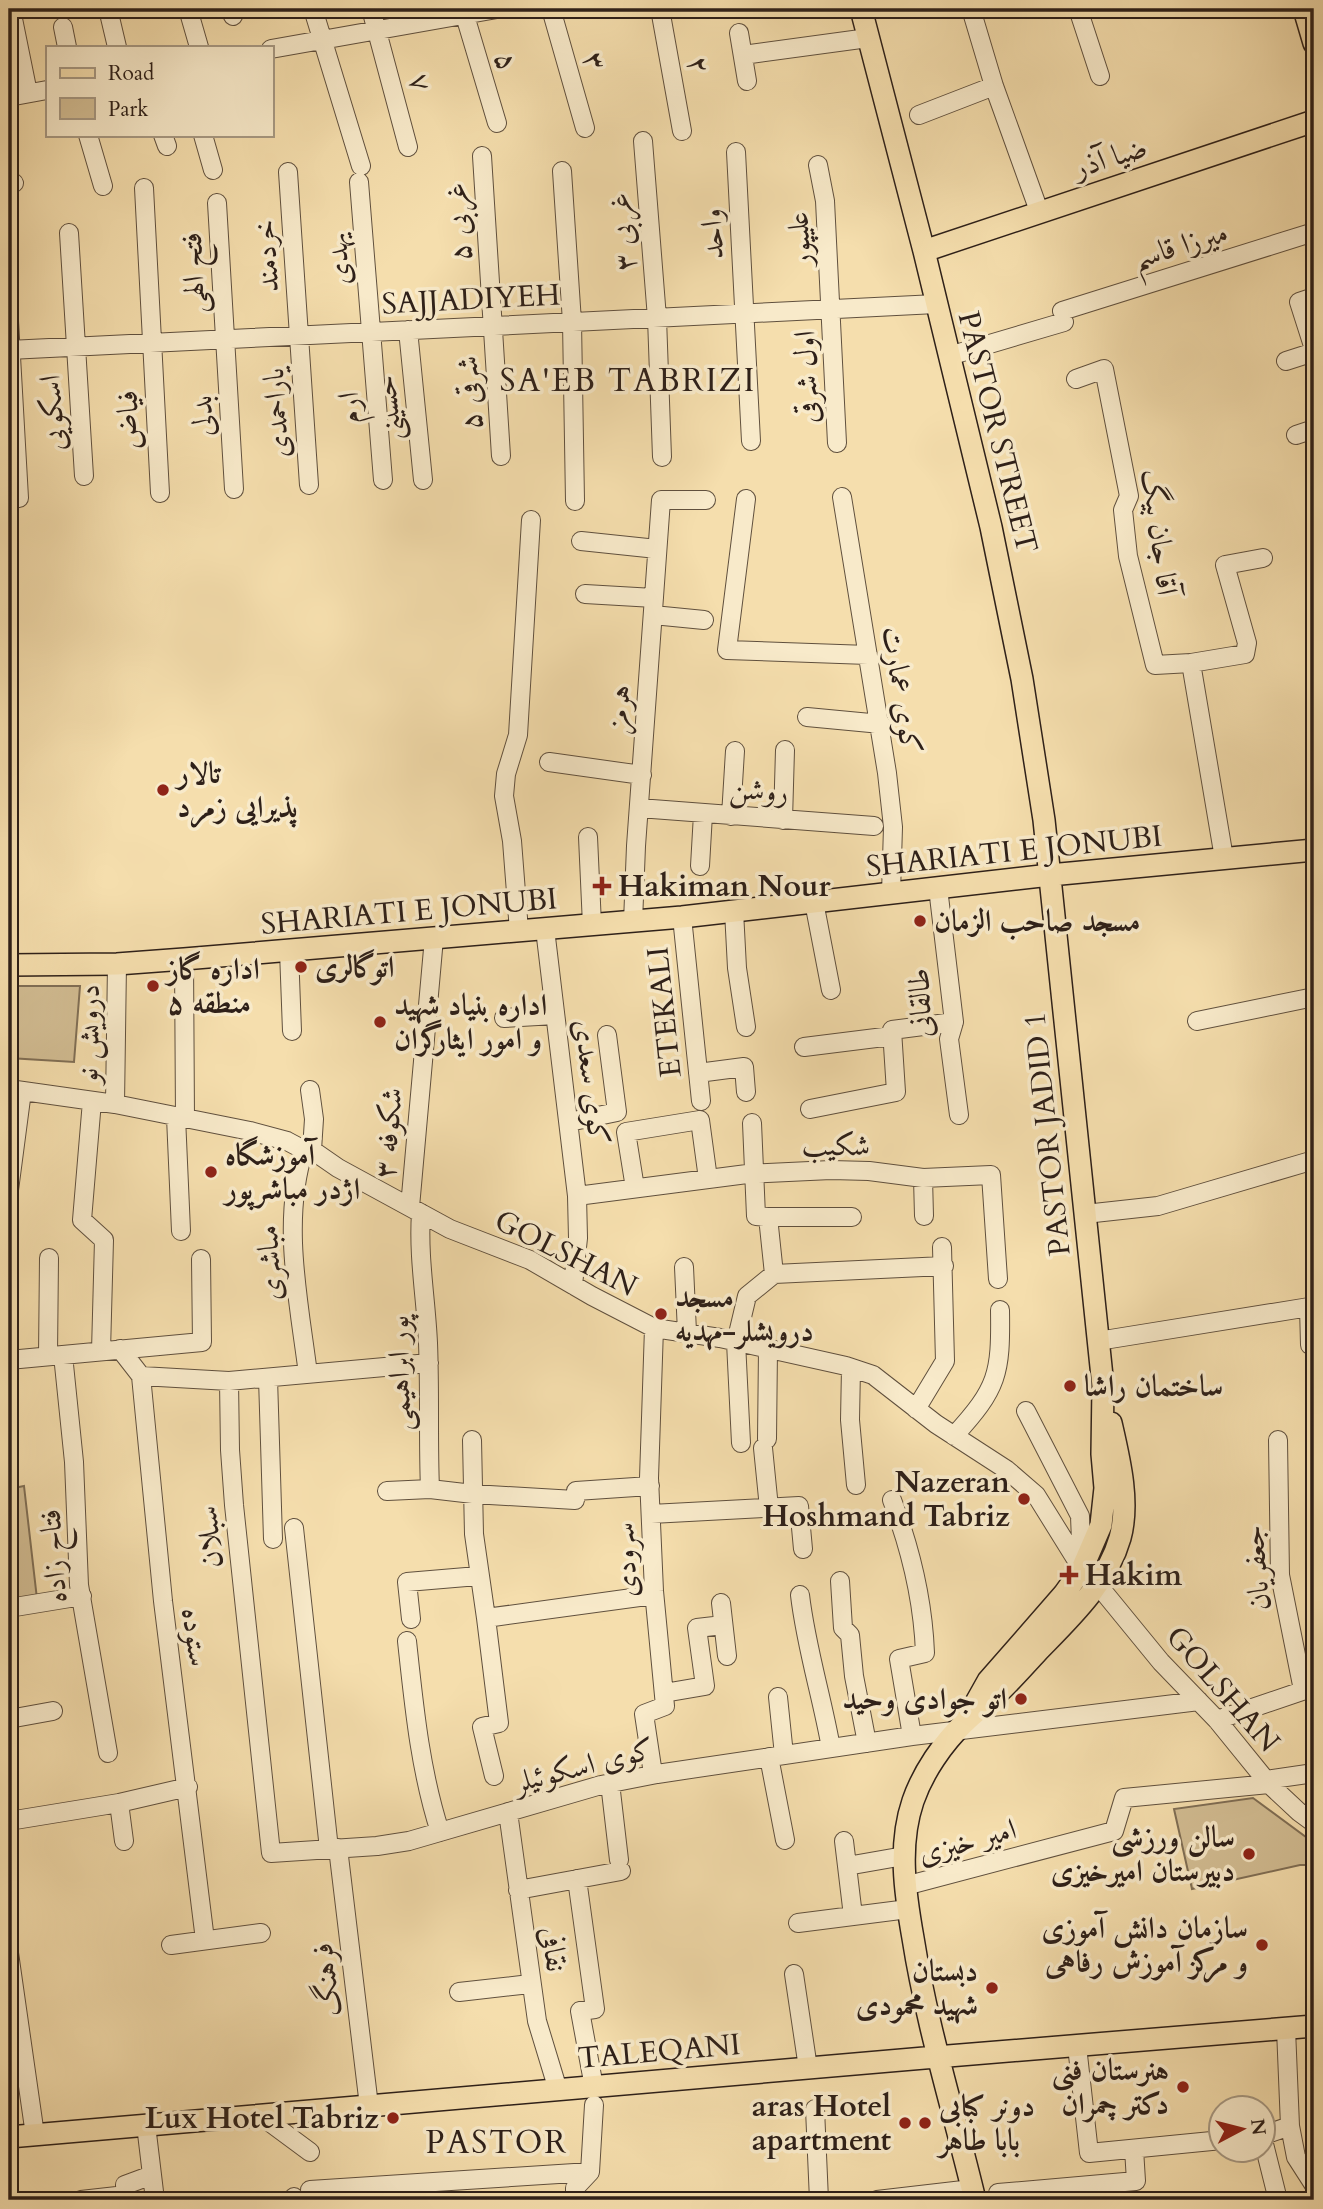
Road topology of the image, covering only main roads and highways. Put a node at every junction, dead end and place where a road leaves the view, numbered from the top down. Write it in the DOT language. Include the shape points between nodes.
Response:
graph roads {
  1 [pos="860,9"];
  2 [pos="1304,9"];
  3 [pos="1314,43"];
  4 [pos="1314,121"];
  5 [pos="924,251"];
  6 [pos="1314,850"];
  7 [pos="1050,875"];
  8 [pos="9,965"];
  9 [pos="1103,1387"];
  10 [pos="961,1726"];
  11 [pos="1314,2026"];
  12 [pos="936,2057"];
  13 [pos="9,2137"];
  14 [pos="973,2194"];
  1 -- 5 [label="main road, PASTOR STREET"];
  2 -- 3 [label="main road"];
  4 -- 5 [label="main road, ضیا آذر"];
  5 -- 7 [label="main road, PASTOR STREET" via="1008,604"];
  6 -- 7 [label="main road, SHARIATI E JONUBI"];
  7 -- 8 [label="main road, SHARIATI E JONUBI" via="633,922 184,960"];
  7 -- 9 [label="main road, PASTOR JADID 1"];
  9 -- 10 [label="main road, PASTOR JADID 1" via="1105,1507 1101,1525 1082,1569 988,1681"];
  9 -- 10 [label="main road, PASTOR JADID 1" via="1118,1451 1121,1536 1098,1585 998,1693"];
  10 -- 12 [label="main road, PASTOR JADID 1" via="928,1770 913,1802 904,1856 908,1909"];
  11 -- 12 [label="main road, TALEQANI"];
  12 -- 13 [label="main road, TALEQANI" via="808,2068 594,2096 558,2090"];
  12 -- 14 [label="main road, PASTOR JADID 1"];
}
